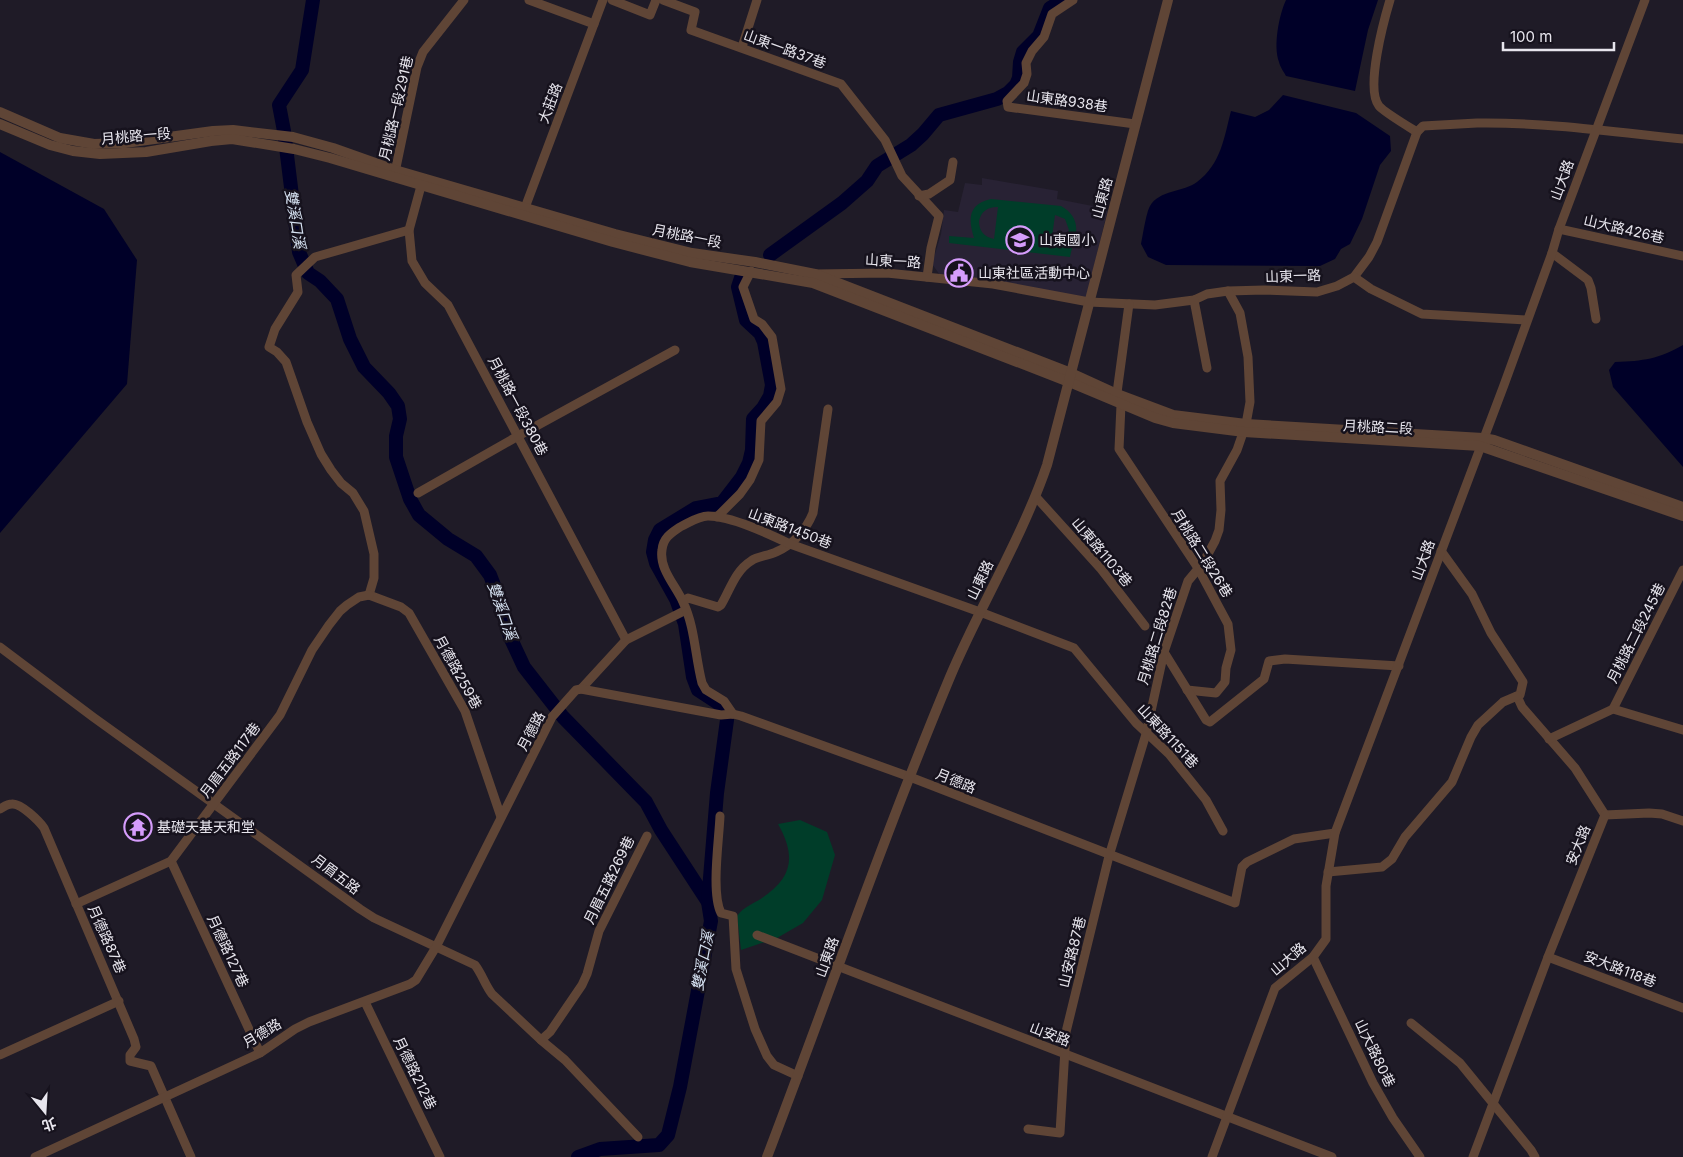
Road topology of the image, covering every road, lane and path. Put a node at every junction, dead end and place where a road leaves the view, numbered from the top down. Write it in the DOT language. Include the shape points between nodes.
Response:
graph roads {
  1 [pos="464,0"];
  2 [pos="529,0"];
  3 [pos="603,0"];
  4 [pos="612,0"];
  5 [pos="656,0"];
  6 [pos="663,0"];
  7 [pos="757,0"];
  8 [pos="1073,0"];
  9 [pos="1168,0"];
  10 [pos="1390,0"];
  11 [pos="1645,0"];
  12 [pos="594,24"];
  13 [pos="742,47"];
  14 [pos="0,112"];
  15 [pos="0,124"];
  16 [pos="1136,124"];
  17 [pos="1595,129"];
  18 [pos="1417,132"];
  19 [pos="169,136"];
  20 [pos="1683,139"];
  21 [pos="179,146"];
  22 [pos="953,162"];
  23 [pos="394,174"];
  24 [pos="422,186"];
  25 [pos="919,196"];
  26 [pos="524,211"];
  27 [pos="1559,229"];
  28 [pos="409,230"];
  29 [pos="614,238"];
  30 [pos="1552,253"];
  31 [pos="1683,256"];
  32 [pos="751,271"];
  33 [pos="927,277"];
  34 [pos="1354,277"];
  35 [pos="814,278"];
  36 [pos="1228,292"];
  37 [pos="1194,300"];
  38 [pos="1088,302"];
  39 [pos="1129,304"];
  40 [pos="1527,320"];
  41 [pos="1596,320"];
  42 [pos="675,350"];
  43 [pos="1207,368"];
  44 [pos="1070,378"];
  45 [pos="1118,400"];
  46 [pos="828,409"];
  47 [pos="1245,428"];
  48 [pos="518,436"];
  49 [pos="1482,442"];
  50 [pos="418,494"];
  51 [pos="1036,496"];
  52 [pos="1683,507"];
  53 [pos="1683,516"];
  54 [pos="718,517"];
  55 [pos="790,544"];
  56 [pos="1441,551"];
  57 [pos="1198,568"];
  58 [pos="1683,570"];
  59 [pos="369,595"];
  60 [pos="684,605"];
  61 [pos="980,612"];
  62 [pos="1145,626"];
  63 [pos="626,640"];
  64 [pos="0,647"];
  65 [pos="1164,652"];
  66 [pos="1399,666"];
  67 [pos="581,689"];
  68 [pos="1188,690"];
  69 [pos="1517,696"];
  70 [pos="1613,709"];
  71 [pos="733,714"];
  72 [pos="1683,730"];
  73 [pos="1146,734"];
  74 [pos="1549,739"];
  75 [pos="910,777"];
  76 [pos="214,804"];
  77 [pos="0,809"];
  78 [pos="1605,815"];
  79 [pos="720,816"];
  80 [pos="501,817"];
  81 [pos="1683,821"];
  82 [pos="1223,831"];
  83 [pos="1335,833"];
  84 [pos="646,836"];
  85 [pos="1109,856"];
  86 [pos="171,861"];
  87 [pos="1328,872"];
  88 [pos="76,904"];
  89 [pos="757,936"];
  90 [pos="436,947"];
  91 [pos="1313,957"];
  92 [pos="1548,957"];
  93 [pos="838,966"];
  94 [pos="119,1001"];
  95 [pos="365,1002"];
  96 [pos="1683,1008"];
  97 [pos="1411,1022"];
  98 [pos="541,1040"];
  99 [pos="260,1053"];
  100 [pos="0,1055"];
  101 [pos="1066,1055"];
  102 [pos="798,1076"];
  103 [pos="163,1097"];
  104 [pos="1494,1104"];
  105 [pos="1226,1117"];
  106 [pos="1028,1130"];
  107 [pos="638,1136"];
  108 [pos="35,1157"];
  109 [pos="191,1157"];
  110 [pos="440,1157"];
  111 [pos="768,1157"];
  112 [pos="1212,1157"];
  113 [pos="1332,1157"];
  114 [pos="1420,1157"];
  115 [pos="1473,1157"];
  116 [pos="1535,1157"];
  1 -- 23 [label="street, 月桃路一段291巷" via="423,52"];
  2 -- 12 [label="street"];
  3 -- 12 [label="street, 大莊路"];
  4 -- 5 [label="street" via="650,16"];
  6 -- 13 [label="street, 山東一路37巷" via="694,12 691,30"];
  7 -- 13 [label="street"];
  8 -- 16 [label="street, 山東路938巷" via="1052,14 1044,37 1026,63 1024,83 1007,101 1008,107"];
  9 -- 16 [label="street, 山東路"];
  10 -- 18 [label="street" via="1373,87 1378,105"];
  11 -- 17 [label="street, 山大路"];
  12 -- 26 [label="street, 大莊路"];
  13 -- 25 [label="street, 山東一路37巷" via="841,84 885,140 902,176"];
  14 -- 19 [label="street, 月桃路一段" via="60,138 94,144"];
  15 -- 21 [label="street, 月桃路一段" via="73,151 100,154 146,152"];
  16 -- 38 [label="street, 山東路"];
  17 -- 18 [label="street" via="1478,123 1423,126"];
  17 -- 20 [label="street"];
  17 -- 27 [label="street, 山大路"];
  18 -- 34 [label="street, 山東一路" via="1377,242"];
  19 -- 21 [label="street"];
  19 -- 23 [label="street, 月桃路一段" via="232,130 293,137 333,148"];
  21 -- 23 [label="street, 月桃路一段" via="232,139 294,149"];
  22 -- 25 [label="street" via="950,180"];
  23 -- 24 [label="street, 月桃路一段"];
  23 -- 26 [label="street, 月桃路一段"];
  24 -- 26 [label="street, 月桃路一段"];
  24 -- 28 [label="street, 月桃路一段380巷"];
  25 -- 33 [label="street" via="939,216"];
  26 -- 29 [label="street, 月桃路一段"];
  27 -- 30 [label="street, 山大路"];
  27 -- 31 [label="street, 山大路426巷"];
  28 -- 48 [label="street, 月桃路一段380巷" via="412,261 425,283 448,305"];
  28 -- 59 [label="street" via="314,257 296,275 298,292 275,329 269,347 286,362 321,454 364,511 374,554 374,578"];
  29 -- 32 [label="street, 月桃路一段" via="690,262"];
  29 -- 35 [label="street, 月桃路一段" via="755,262"];
  30 -- 40 [label="street, 山大路"];
  30 -- 41 [label="street" via="1588,280"];
  32 -- 35 [label="street, 月桃路一段"];
  32 -- 54 [label="street" via="743,287 754,319 772,338 781,389 777,402 761,421 759,460 750,480"];
  33 -- 35 [label="street, 山東一路" via="887,273"];
  33 -- 38 [label="street, 山東一路" via="993,284"];
  34 -- 36 [label="street, 山東一路" via="1317,292"];
  34 -- 40 [label="street" via="1422,314"];
  35 -- 44 [label="street, 月桃路一段"];
  36 -- 37 [label="street, 山東一路" via="1208,294"];
  36 -- 47 [label="street, 月桃路二段82巷" via="1240,313 1248,357 1250,402"];
  37 -- 39 [label="street, 山東一路" via="1155,305"];
  37 -- 43 [label="street"];
  38 -- 39 [label="street, 山東一路"];
  38 -- 44 [label="street, 山東路"];
  39 -- 45 [label="street, 月桃路二段26巷"];
  40 -- 49 [label="street, 山大路"];
  42 -- 48 [label="street"];
  44 -- 45 [label="street, 月桃路二段"];
  44 -- 51 [label="street, 山東路" via="1048,465"];
  45 -- 47 [label="street, 月桃路二段" via="1173,423"];
  45 -- 57 [label="street, 月桃路二段26巷" via="1119,449"];
  46 -- 55 [label="street" via="812,514"];
  47 -- 49 [label="street, 月桃路二段"];
  47 -- 57 [label="street, 月桃路二段82巷" via="1220,481 1219,530"];
  48 -- 50 [label="street"];
  48 -- 63 [label="street, 月桃路一段380巷"];
  49 -- 52 [label="street, 月桃路二段" via="1494,440"];
  49 -- 53 [label="street, 月桃路二段"];
  49 -- 56 [label="street, 山大路"];
  51 -- 61 [label="street, 山東路"];
  51 -- 62 [label="street, 山東路1103巷" via="1101,569"];
  54 -- 55 [label="street, 山東路1450巷" via="768,533"];
  54 -- 60 [label="street, 山東路1450巷" via="695,519 670,533 664,541 663,563"];
  55 -- 60 [label="street" via="776,553 751,560 732,582 721,606 688,598"];
  55 -- 61 [label="street, 山東路1450巷"];
  56 -- 66 [label="street, 山大路"];
  56 -- 69 [label="street" via="1472,594 1491,633 1524,682"];
  57 -- 65 [label="street, 月桃路二段82巷" via="1188,581"];
  57 -- 68 [label="street, 月桃路二段26巷" via="1228,624 1231,650 1225,682 1216,693"];
  58 -- 70 [label="street, 月桃路二段245巷"];
  59 -- 76 [label="street, 月眉五路117巷" via="347,605 329,625 312,650 280,715"];
  59 -- 80 [label="street, 月德路259巷" via="409,613 465,711"];
  60 -- 63 [label="street" via="673,615"];
  60 -- 71 [label="street" via="691,621 702,683 706,690 724,701"];
  61 -- 73 [label="street, 山東路1151巷" via="1074,648"];
  61 -- 75 [label="street, 山東路"];
  63 -- 67 [label="street"];
  64 -- 76 [label="street, 月眉五路"];
  65 -- 68 [label="street"];
  65 -- 73 [label="street, 月桃路二段82巷"];
  66 -- 68 [label="street" via="1285,659 1268,661 1264,679 1210,722"];
  66 -- 83 [label="street, 山大路"];
  67 -- 71 [label="street, 月德路" via="721,715"];
  67 -- 80 [label="street, 月德路" via="576,690 552,717"];
  69 -- 74 [label="street, 安大路" via="1522,707"];
  69 -- 87 [label="street" via="1502,702 1478,725 1452,782 1405,837 1392,858 1382,867"];
  70 -- 72 [label="street"];
  70 -- 74 [label="street"];
  71 -- 75 [label="street, 月德路"];
  73 -- 82 [label="street, 山東路1151巷" via="1169,754 1206,800"];
  73 -- 85 [label="street, 月桃路二段82巷"];
  74 -- 78 [label="street, 安大路" via="1575,768"];
  75 -- 85 [label="street, 月德路"];
  75 -- 93 [label="street, 山東路"];
  76 -- 86 [label="street, 月眉五路117巷"];
  76 -- 90 [label="street, 月眉五路" via="374,918"];
  77 -- 88 [label="street, 月德路87巷" via="12,804 39,820"];
  78 -- 81 [label="street" via="1649,813"];
  78 -- 92 [label="street, 安大路"];
  79 -- 102 [label="street" via="718,907 721,913 733,916 736,969 747,1006 767,1056 774,1065"];
  80 -- 90 [label="street, 月德路"];
  83 -- 85 [label="street, 月德路" via="1294,838 1247,862 1242,867 1235,903"];
  83 -- 87 [label="street, 山大路"];
  84 -- 98 [label="street, 月眉五路269巷" via="599,930 582,985"];
  85 -- 101 [label="street, 山安路87巷" via="1066,1032"];
  86 -- 88 [label="street, 月眉五路117巷"];
  86 -- 99 [label="street, 月德路127巷"];
  87 -- 91 [label="street, 山大路" via="1326,939"];
  88 -- 94 [label="street, 月德路87巷"];
  89 -- 93 [label="street, 山安路"];
  90 -- 95 [label="street, 月德路" via="416,980"];
  90 -- 98 [label="street, 月眉五路" via="474,965 492,994"];
  91 -- 105 [label="street, 山大路" via="1275,988"];
  91 -- 114 [label="street, 山大路80巷" via="1373,1083"];
  92 -- 96 [label="street, 安大路118巷"];
  92 -- 104 [label="street, 安大路"];
  93 -- 101 [label="street, 山安路"];
  93 -- 102 [label="street, 山東路"];
  94 -- 100 [label="street"];
  94 -- 103 [label="street, 月德路87巷" via="136,1047 130,1061 150,1066"];
  95 -- 99 [label="street, 月德路" via="295,1029"];
  95 -- 110 [label="street, 月德路212巷"];
  97 -- 104 [label="street" via="1460,1063"];
  98 -- 107 [label="street, 月眉五路" via="565,1060"];
  99 -- 103 [label="street, 月德路"];
  101 -- 105 [label="street, 山安路"];
  101 -- 106 [label="street, 山安路87巷" via="1060,1133"];
  102 -- 111 [label="street, 山東路"];
  103 -- 108 [label="street, 月德路"];
  103 -- 109 [label="street"];
  104 -- 115 [label="street, 安大路"];
  104 -- 116 [label="street"];
  105 -- 112 [label="street, 山大路"];
  105 -- 113 [label="street, 山安路"];
}
